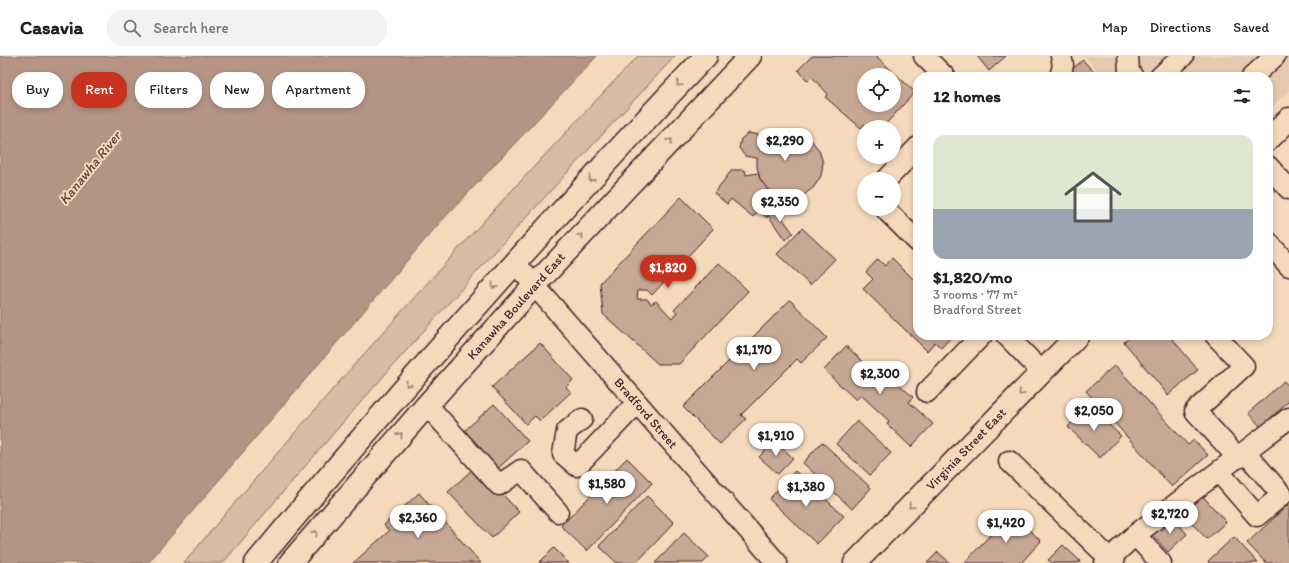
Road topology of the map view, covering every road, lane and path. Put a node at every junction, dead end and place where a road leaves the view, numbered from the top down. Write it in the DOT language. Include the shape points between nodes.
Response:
graph roads {
  1 [pos="706,56"];
  2 [pos="750,56"];
  3 [pos="924,56"];
  4 [pos="1061,56"];
  5 [pos="1128,56"];
  6 [pos="1183,56"];
  7 [pos="1275,56"];
  8 [pos="940,72"];
  9 [pos="1061,72"];
  10 [pos="1129,72"];
  11 [pos="1165,72"];
  12 [pos="1257,72"];
  13 [pos="1287,124"];
  14 [pos="1273,136"];
  15 [pos="913,152"];
  16 [pos="1273,171"];
  17 [pos="894,172"];
  18 [pos="1289,189"];
  19 [pos="894,216"];
  20 [pos="913,232"];
  21 [pos="1273,248"];
  22 [pos="515,263"];
  23 [pos="1289,266"];
  24 [pos="535,285"];
  25 [pos="977,340"];
  26 [pos="1011,340"];
  27 [pos="1073,340"];
  28 [pos="1220,340"];
  29 [pos="1042,372"];
  30 [pos="928,392"];
  31 [pos="637,403"];
  32 [pos="427,405"];
  33 [pos="582,418"];
  34 [pos="1285,429"];
  35 [pos="1242,455"];
  36 [pos="1008,461"];
  37 [pos="1219,472"];
  38 [pos="558,512"];
  39 [pos="1135,535"];
  40 [pos="1110,561"];
  41 [pos="256,563"];
  42 [pos="290,563"];
  43 [pos="777,563"];
  44 [pos="855,563"];
  45 [pos="1161,563"];
  1 -- 22 [label="main road, one-way"];
  24 -- 2 [label="main road, Kanawha Boulevard East, one-way"];
  3 -- 8 [label="street"];
  4 -- 9 [label="street"];
  5 -- 10 [label="street"];
  6 -- 11 [label="street"];
  7 -- 12 [label="street"];
  13 -- 14 [label="main road"];
  15 -- 17 [label="street"];
  16 -- 18 [label="street"];
  19 -- 20 [label="street"];
  21 -- 23 [label="street"];
  22 -- 24 [label="street, Bradford Street"];
  22 -- 41 [label="main road, one-way" via="375,421"];
  24 -- 31 [label="street, Bradford Street"];
  24 -- 32 [label="main road, Kanawha Boulevard East"];
  25 -- 30 [label="street"];
  26 -- 29 [label="street"];
  27 -- 29 [label="main road, Virginia Street East"];
  28 -- 35 [label="street" via="1244,366 1196,411"];
  29 -- 44 [label="main road, Virginia Street East, one-way"];
  31 -- 33 [label="street" via="577,466 563,454 567,431"];
  31 -- 43 [label="street, Bradford Street"];
  32 -- 38 [label="street" via="499,485 521,470"];
  42 -- 32 [label="main road, Kanawha Boulevard East, one-way"];
  34 -- 35 [label="street"];
  35 -- 37 [label="street"];
  35 -- 37 [label="street" via="1282,495 1257,516"];
  36 -- 40 [label="street"];
  37 -- 39 [label="street"];
  39 -- 40 [label="street"];
  39 -- 45 [label="street"];
}
